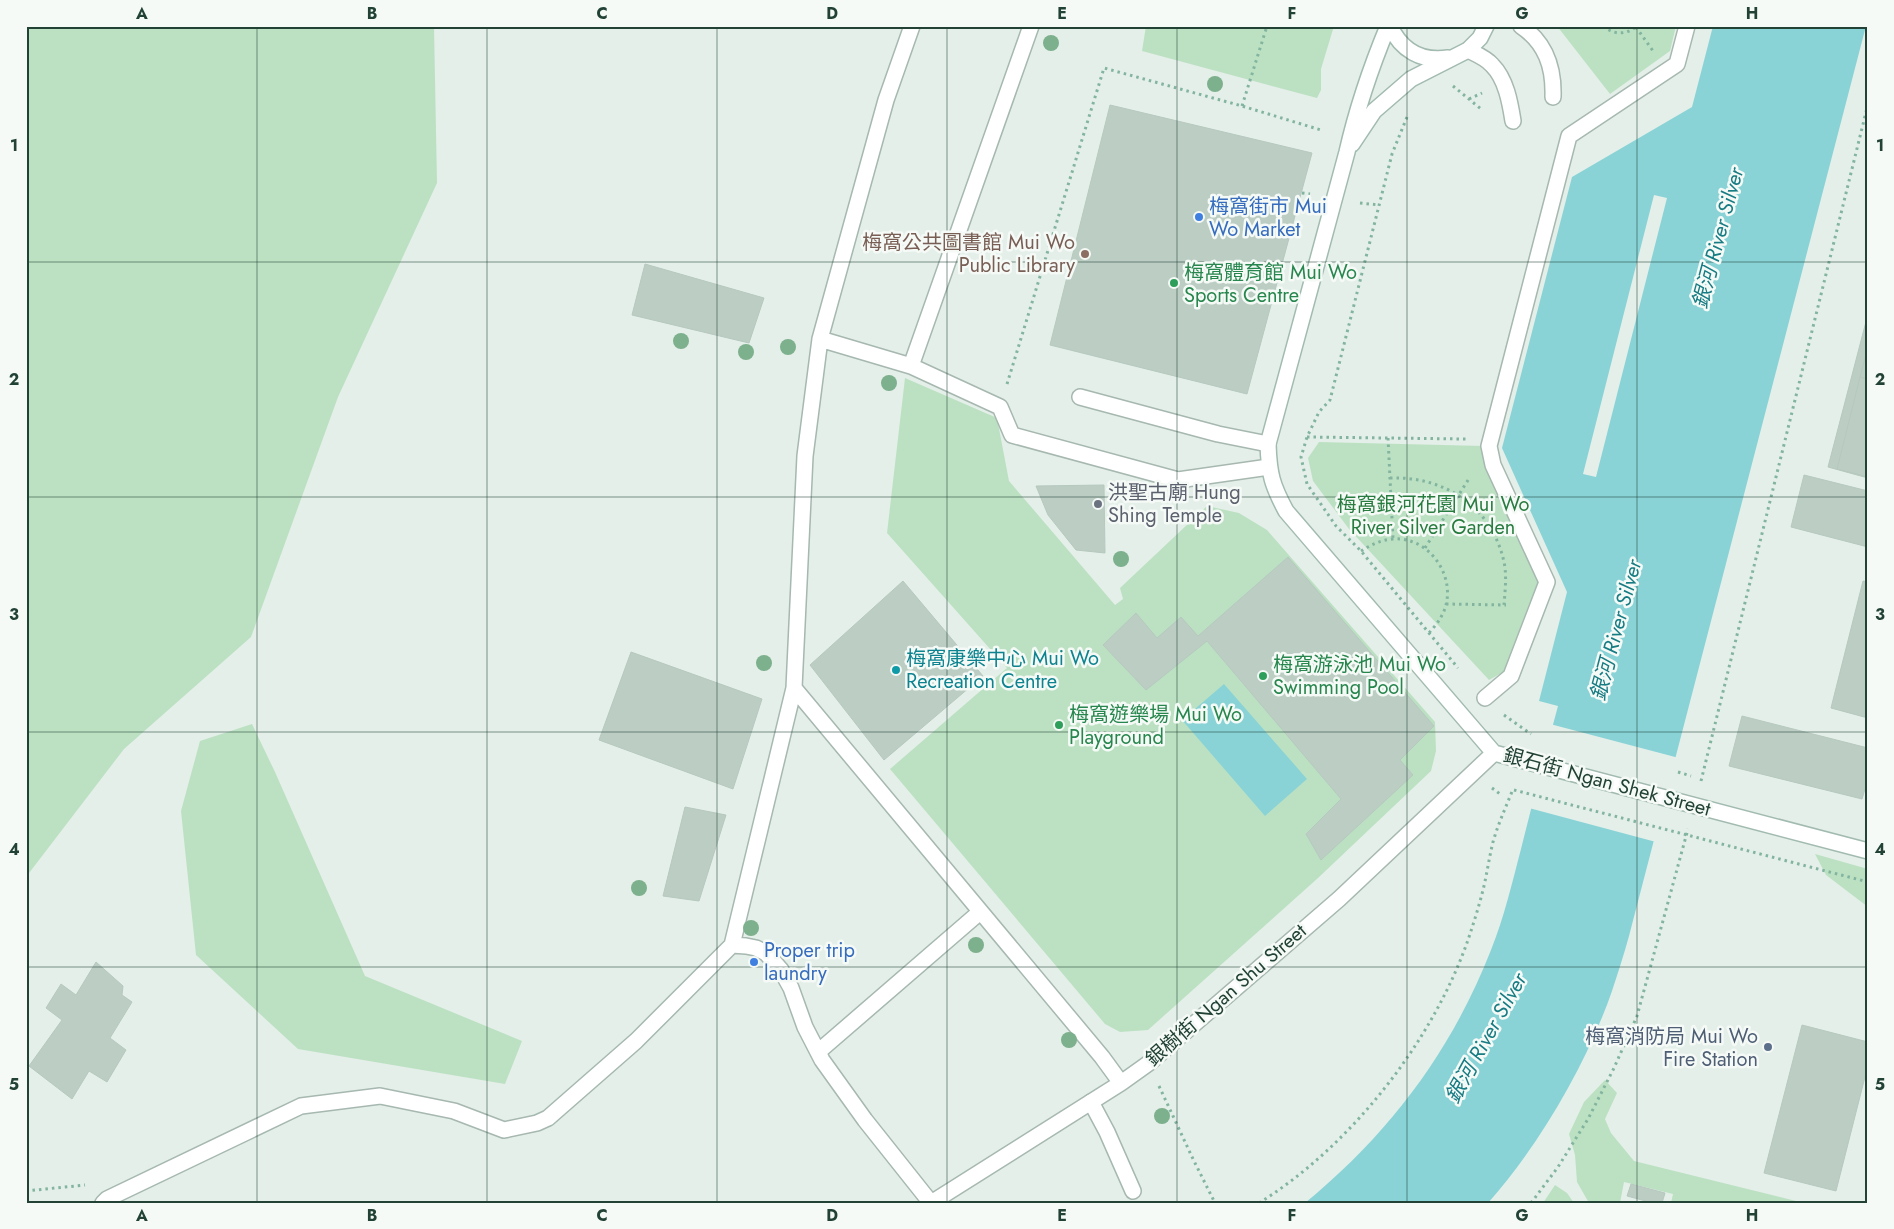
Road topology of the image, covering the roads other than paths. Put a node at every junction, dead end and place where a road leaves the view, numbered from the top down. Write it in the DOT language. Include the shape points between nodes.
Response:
graph roads {
  1 [pos="912,26"];
  2 [pos="1031,26"];
  3 [pos="1389,26"];
  4 [pos="1486,26"];
  5 [pos="1521,26"];
  6 [pos="1687,26"];
  7 [pos="1468,50"];
  8 [pos="1454,57"];
  9 [pos="1553,96"];
  10 [pos="1513,120"];
  11 [pos="1347,152"];
  12 [pos="820,340"];
  13 [pos="911,366"];
  14 [pos="1080,397"];
  15 [pos="1268,444"];
  16 [pos="1268,467"];
  17 [pos="794,688"];
  18 [pos="1485,698"];
  19 [pos="1494,753"];
  20 [pos="1868,851"];
  21 [pos="980,912"];
  22 [pos="732,945"];
  23 [pos="818,1052"];
  24 [pos="1121,1083"];
  25 [pos="1091,1102"];
  26 [pos="1133,1191"];
  27 [pos="103,1203"];
  28 [pos="931,1203"];
  1 -- 12 [label="street" via="886,100"];
  2 -- 13 [label="street"];
  3 -- 8 [label="street, 銀石街 Ngan Shek Street" via="1408,50 1422,57 1438,60"];
  3 -- 11 [label="street, 銀石街 Ngan Shek Street" via="1369,71"];
  4 -- 7 [label="street, 銀石街 Ngan Shek Street"];
  5 -- 9 [label="street" via="1537,40 1550,62"];
  6 -- 18 [label="street" via="1677,64 1570,136 1490,443 1493,465 1548,582 1512,676"];
  7 -- 8 [label="street, 銀石街 Ngan Shek Street"];
  7 -- 10 [label="street" via="1493,65 1507,94"];
  8 -- 11 [label="street, 銀石街 Ngan Shek Street" via="1411,79 1374,111"];
  11 -- 15 [label="street, 銀石街 Ngan Shek Street"];
  12 -- 13 [label="street"];
  12 -- 17 [label="street" via="805,456"];
  13 -- 16 [label="street" via="1000,407 1012,435 1178,480"];
  14 -- 15 [label="street"];
  15 -- 16 [label="street, 銀石街 Ngan Shek Street"];
  16 -- 19 [label="street, 銀石街 Ngan Shek Street" via="1273,488 1286,511"];
  17 -- 21 [label="street"];
  17 -- 22 [label="street"];
  19 -- 20 [label="street, 銀石街 Ngan Shek Street"];
  19 -- 24 [label="street, 銀樹街 Ngan Shu Street" via="1338,899 1149,1063"];
  21 -- 23 [label="street"];
  21 -- 24 [label="street"];
  22 -- 23 [label="street" via="756,948 766,953 781,970"];
  22 -- 27 [label="street" via="636,1040 548,1118 537,1123 504,1130 454,1111 380,1096 301,1106"];
  23 -- 28 [label="street" via="865,1120"];
  24 -- 25 [label="street, 銀樹街 Ngan Shu Street"];
  25 -- 26 [label="street"];
  25 -- 28 [label="street, 銀樹街 Ngan Shu Street"];
}
